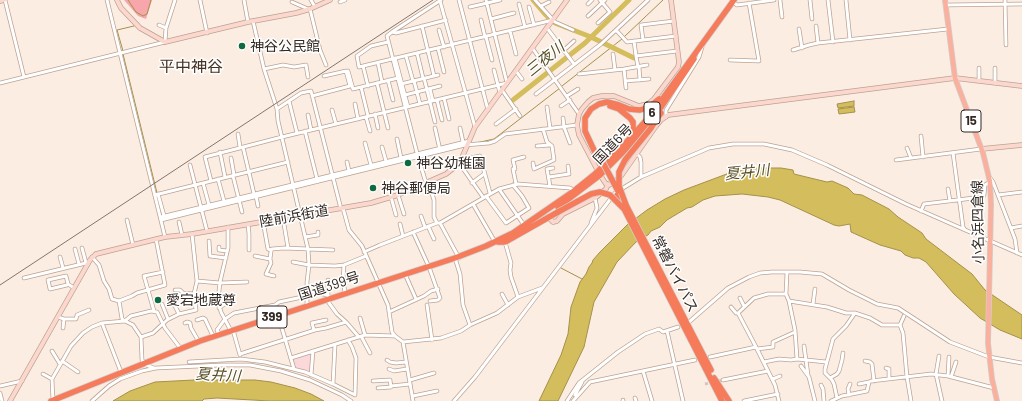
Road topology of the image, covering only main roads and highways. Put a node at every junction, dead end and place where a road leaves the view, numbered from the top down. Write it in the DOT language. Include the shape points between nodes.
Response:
graph roads {
  1 [pos="733,1"];
  2 [pos="945,3"];
  3 [pos="700,48"];
  4 [pos="682,78"];
  5 [pos="600,160"];
  6 [pos="607,162"];
  7 [pos="598,173"];
  8 [pos="624,207"];
  9 [pos="525,226"];
  10 [pos="495,242"];
  11 [pos="682,318"];
  12 [pos="52,401"];
  13 [pos="721,401"];
  14 [pos="727,401"];
  15 [pos="997,401"];
  1 -- 3 [label="highway, 国道6号 / 6"];
  2 -- 15 [label="main road, 小名浜四倉線 / 15" via="955,78 990,182 988,331 989,355"];
  3 -- 4 [label="highway, 国道6号 / 6"];
  3 -- 5 [label="highway, 6" via="649,107 636,110 607,102 591,109 585,118 585,131"];
  3 -- 6 [label="highway, 国道6号 / 6" via="650,116"];
  4 -- 7 [label="highway, 国道6号 / 6" via="641,132"];
  4 -- 8 [label="highway, 6, bridge" via="619,172"];
  5 -- 6 [label="highway, 6" via="590,136 588,122 594,111 610,106 619,109 630,118 634,126 631,134"];
  5 -- 8 [label="highway, 常磐バイパス / 6, bridge"];
  6 -- 7 [label="highway, 国道6号 / 6"];
  7 -- 9 [label="highway, 国道399号 / 399"];
  7 -- 9 [label="highway, 国道399号 / 399" via="565,203 533,224"];
  8 -- 10 [label="highway, 6, bridge" via="610,195 600,192 591,194 505,242"];
  8 -- 11 [label="highway, 常磐バイパス / 6"];
  9 -- 10 [label="highway, 国道399号 / 399"];
  10 -- 12 [label="highway, 国道399号 / 399" via="457,258 328,297 216,335"];
  11 -- 13 [label="highway, 常磐バイパス / 6" via="698,360"];
  11 -- 14 [label="highway, 常磐バイパス / 6"];
}
